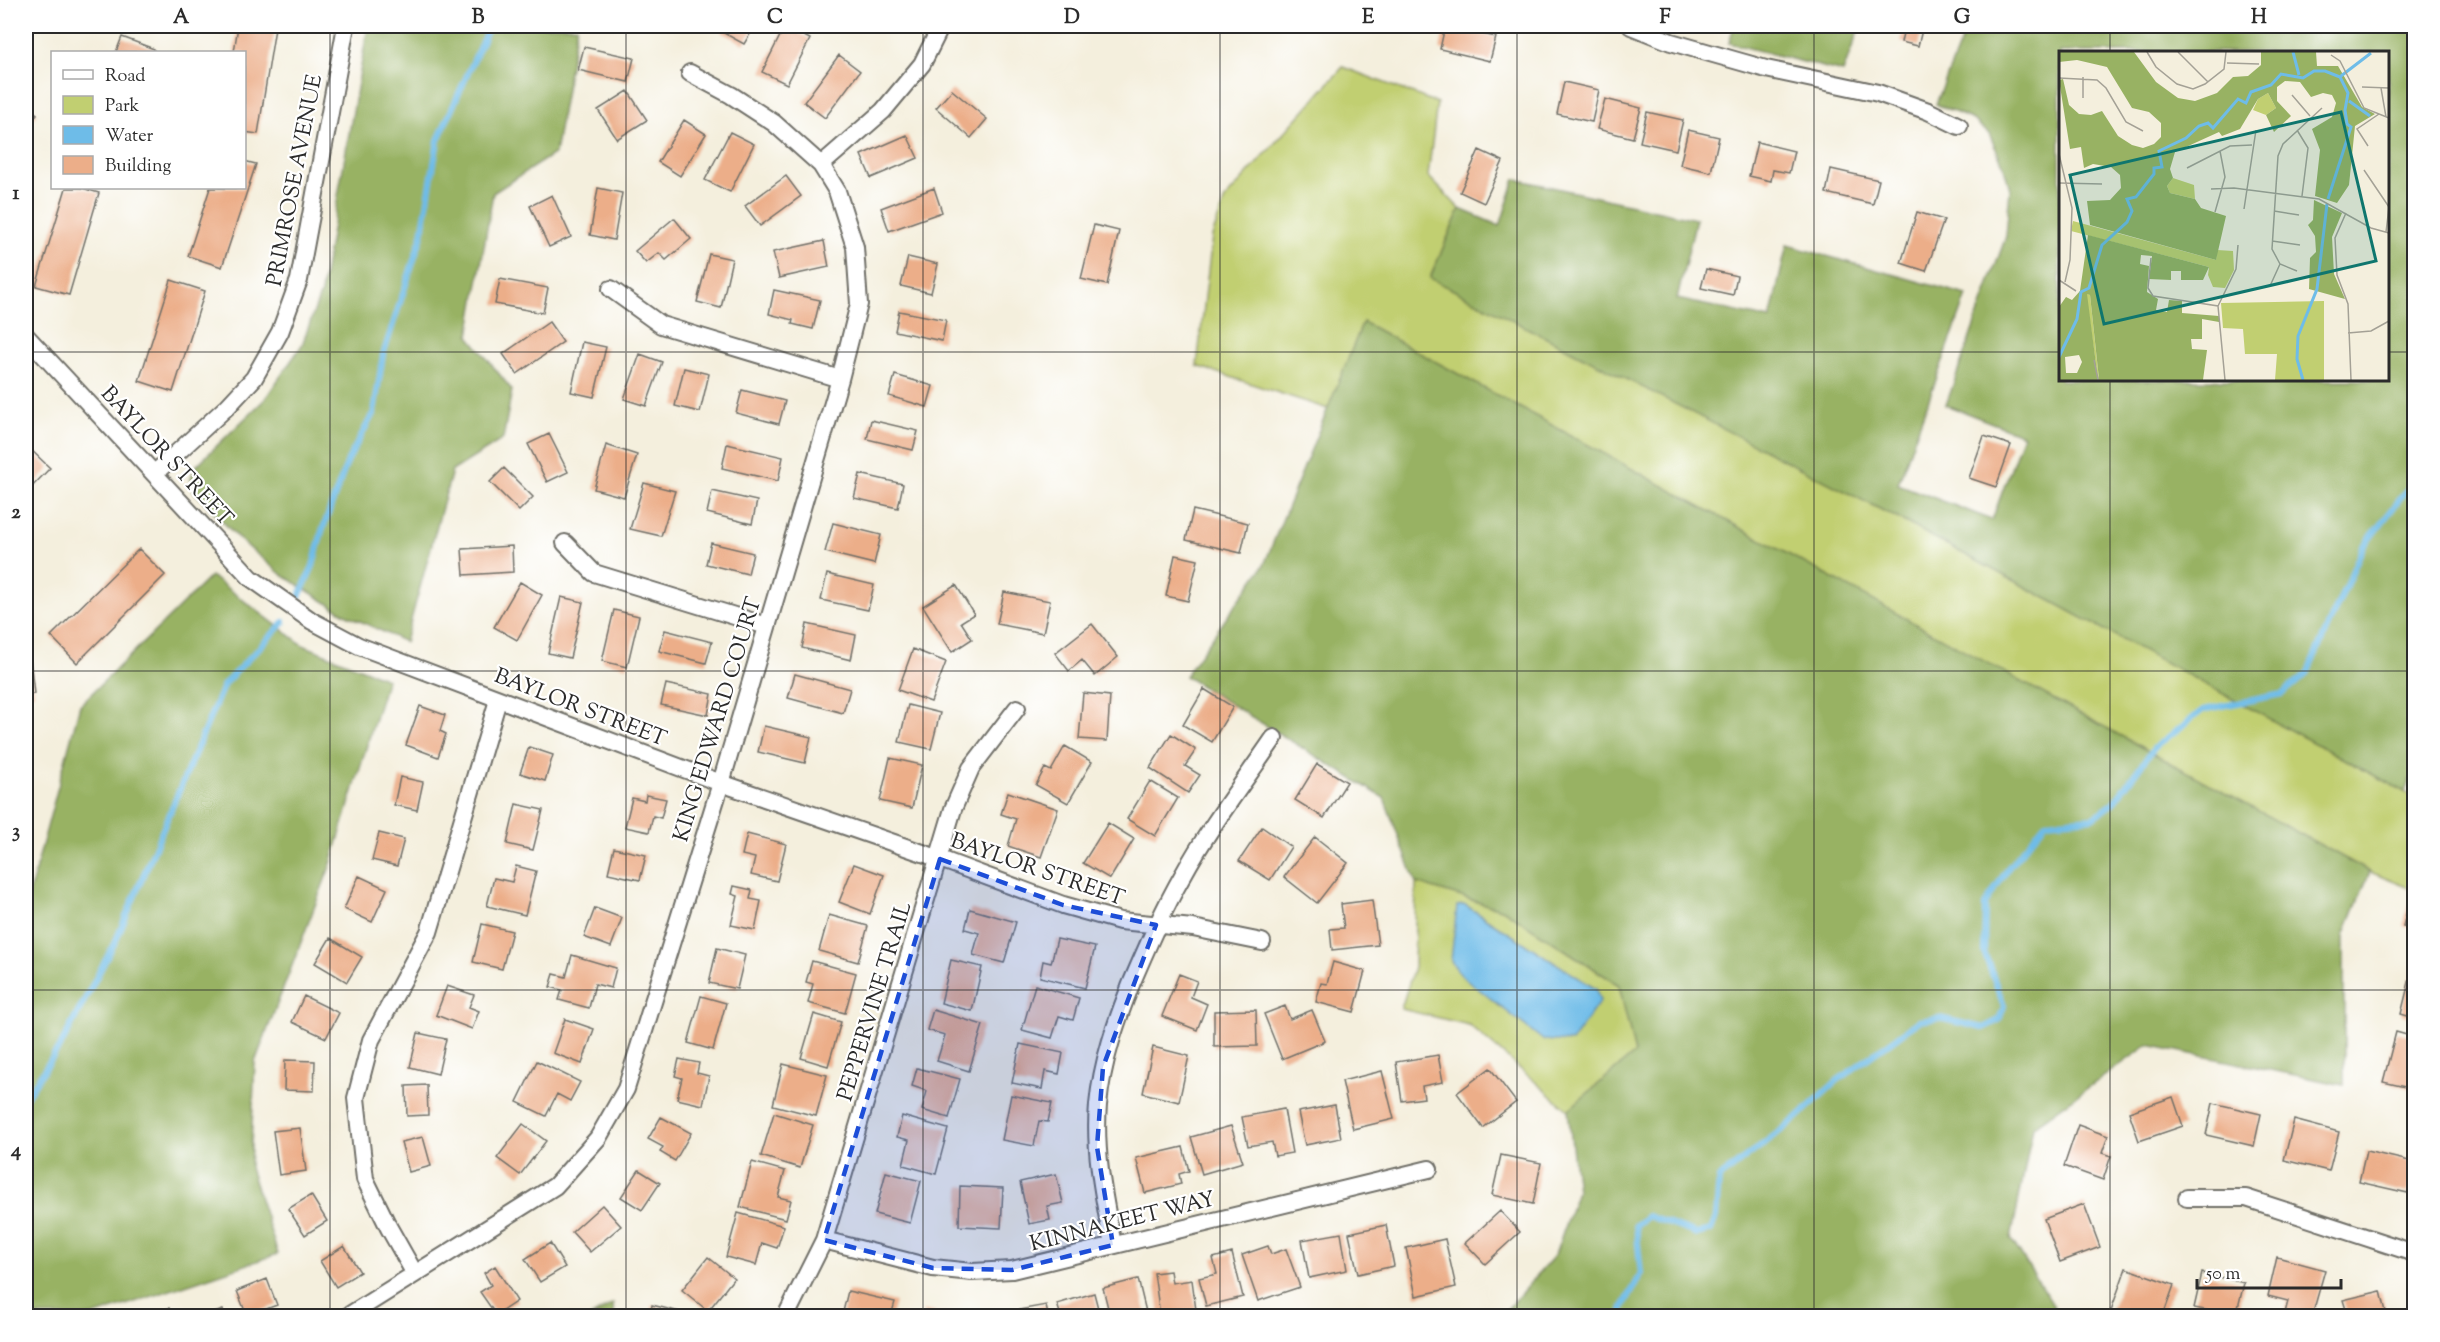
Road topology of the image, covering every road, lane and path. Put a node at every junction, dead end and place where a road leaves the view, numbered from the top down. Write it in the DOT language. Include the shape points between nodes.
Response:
graph roads {
  1 [pos="346,26"];
  2 [pos="941,26"];
  3 [pos="1630,26"];
  4 [pos="690,73"];
  5 [pos="1959,126"];
  6 [pos="821,165"];
  7 [pos="611,289"];
  8 [pos="26,336"];
  9 [pos="840,379"];
  10 [pos="155,474"];
  11 [pos="565,543"];
  12 [pos="768,626"];
  13 [pos="498,700"];
  14 [pos="1017,708"];
  15 [pos="1274,738"];
  16 [pos="721,783"];
  17 [pos="940,859"];
  18 [pos="1156,925"];
  19 [pos="1262,942"];
  20 [pos="1429,1169"];
  21 [pos="2187,1198"];
  22 [pos="824,1240"];
  23 [pos="1113,1245"];
  24 [pos="2415,1253"];
  25 [pos="415,1274"];
  26 [pos="348,1317"];
  27 [pos="786,1317"];
  1 -- 10 [label="street, PRIMROSE AVENUE" via="299,280 280,332 254,378"];
  2 -- 6 [label="street" via="922,64 883,111"];
  3 -- 5 [label="street" via="1766,69 1878,93"];
  4 -- 6 [label="street, KING EDWARD COURT" via="774,123"];
  6 -- 9 [label="street, KING EDWARD COURT" via="837,191 855,247 859,304"];
  7 -- 9 [label="street" via="661,325"];
  8 -- 10 [label="street, BAYLOR STREET"];
  9 -- 12 [label="street, KING EDWARD COURT"];
  10 -- 13 [label="street, BAYLOR STREET" via="251,578 279,600 359,646"];
  11 -- 12 [label="street" via="594,573"];
  12 -- 16 [label="street, KING EDWARD COURT"];
  13 -- 16 [label="street, BAYLOR STREET"];
  13 -- 25 [label="street" via="429,932 371,1040 356,1098 365,1179"];
  14 -- 17 [label="street, PEPPERVINE TRAIL" via="971,768 953,809"];
  15 -- 18 [label="street" via="1184,872"];
  16 -- 17 [label="street, BAYLOR STREET"];
  16 -- 25 [label="street, KING EDWARD COURT" via="626,1089 598,1138 555,1186"];
  17 -- 18 [label="street, BAYLOR STREET" via="1063,905 1120,921"];
  17 -- 22 [label="street, PEPPERVINE TRAIL"];
  18 -- 19 [label="street, BAYLOR STREET"];
  18 -- 23 [label="street" via="1118,1017 1103,1067 1097,1147"];
  20 -- 23 [label="street, KINNAKEET WAY"];
  21 -- 24 [label="street" via="2246,1198"];
  22 -- 23 [label="street, KINNAKEET WAY" via="933,1268 972,1272 1012,1270"];
  22 -- 27 [label="street, PEPPERVINE TRAIL"];
  25 -- 26 [label="street, KING EDWARD COURT"];
}
